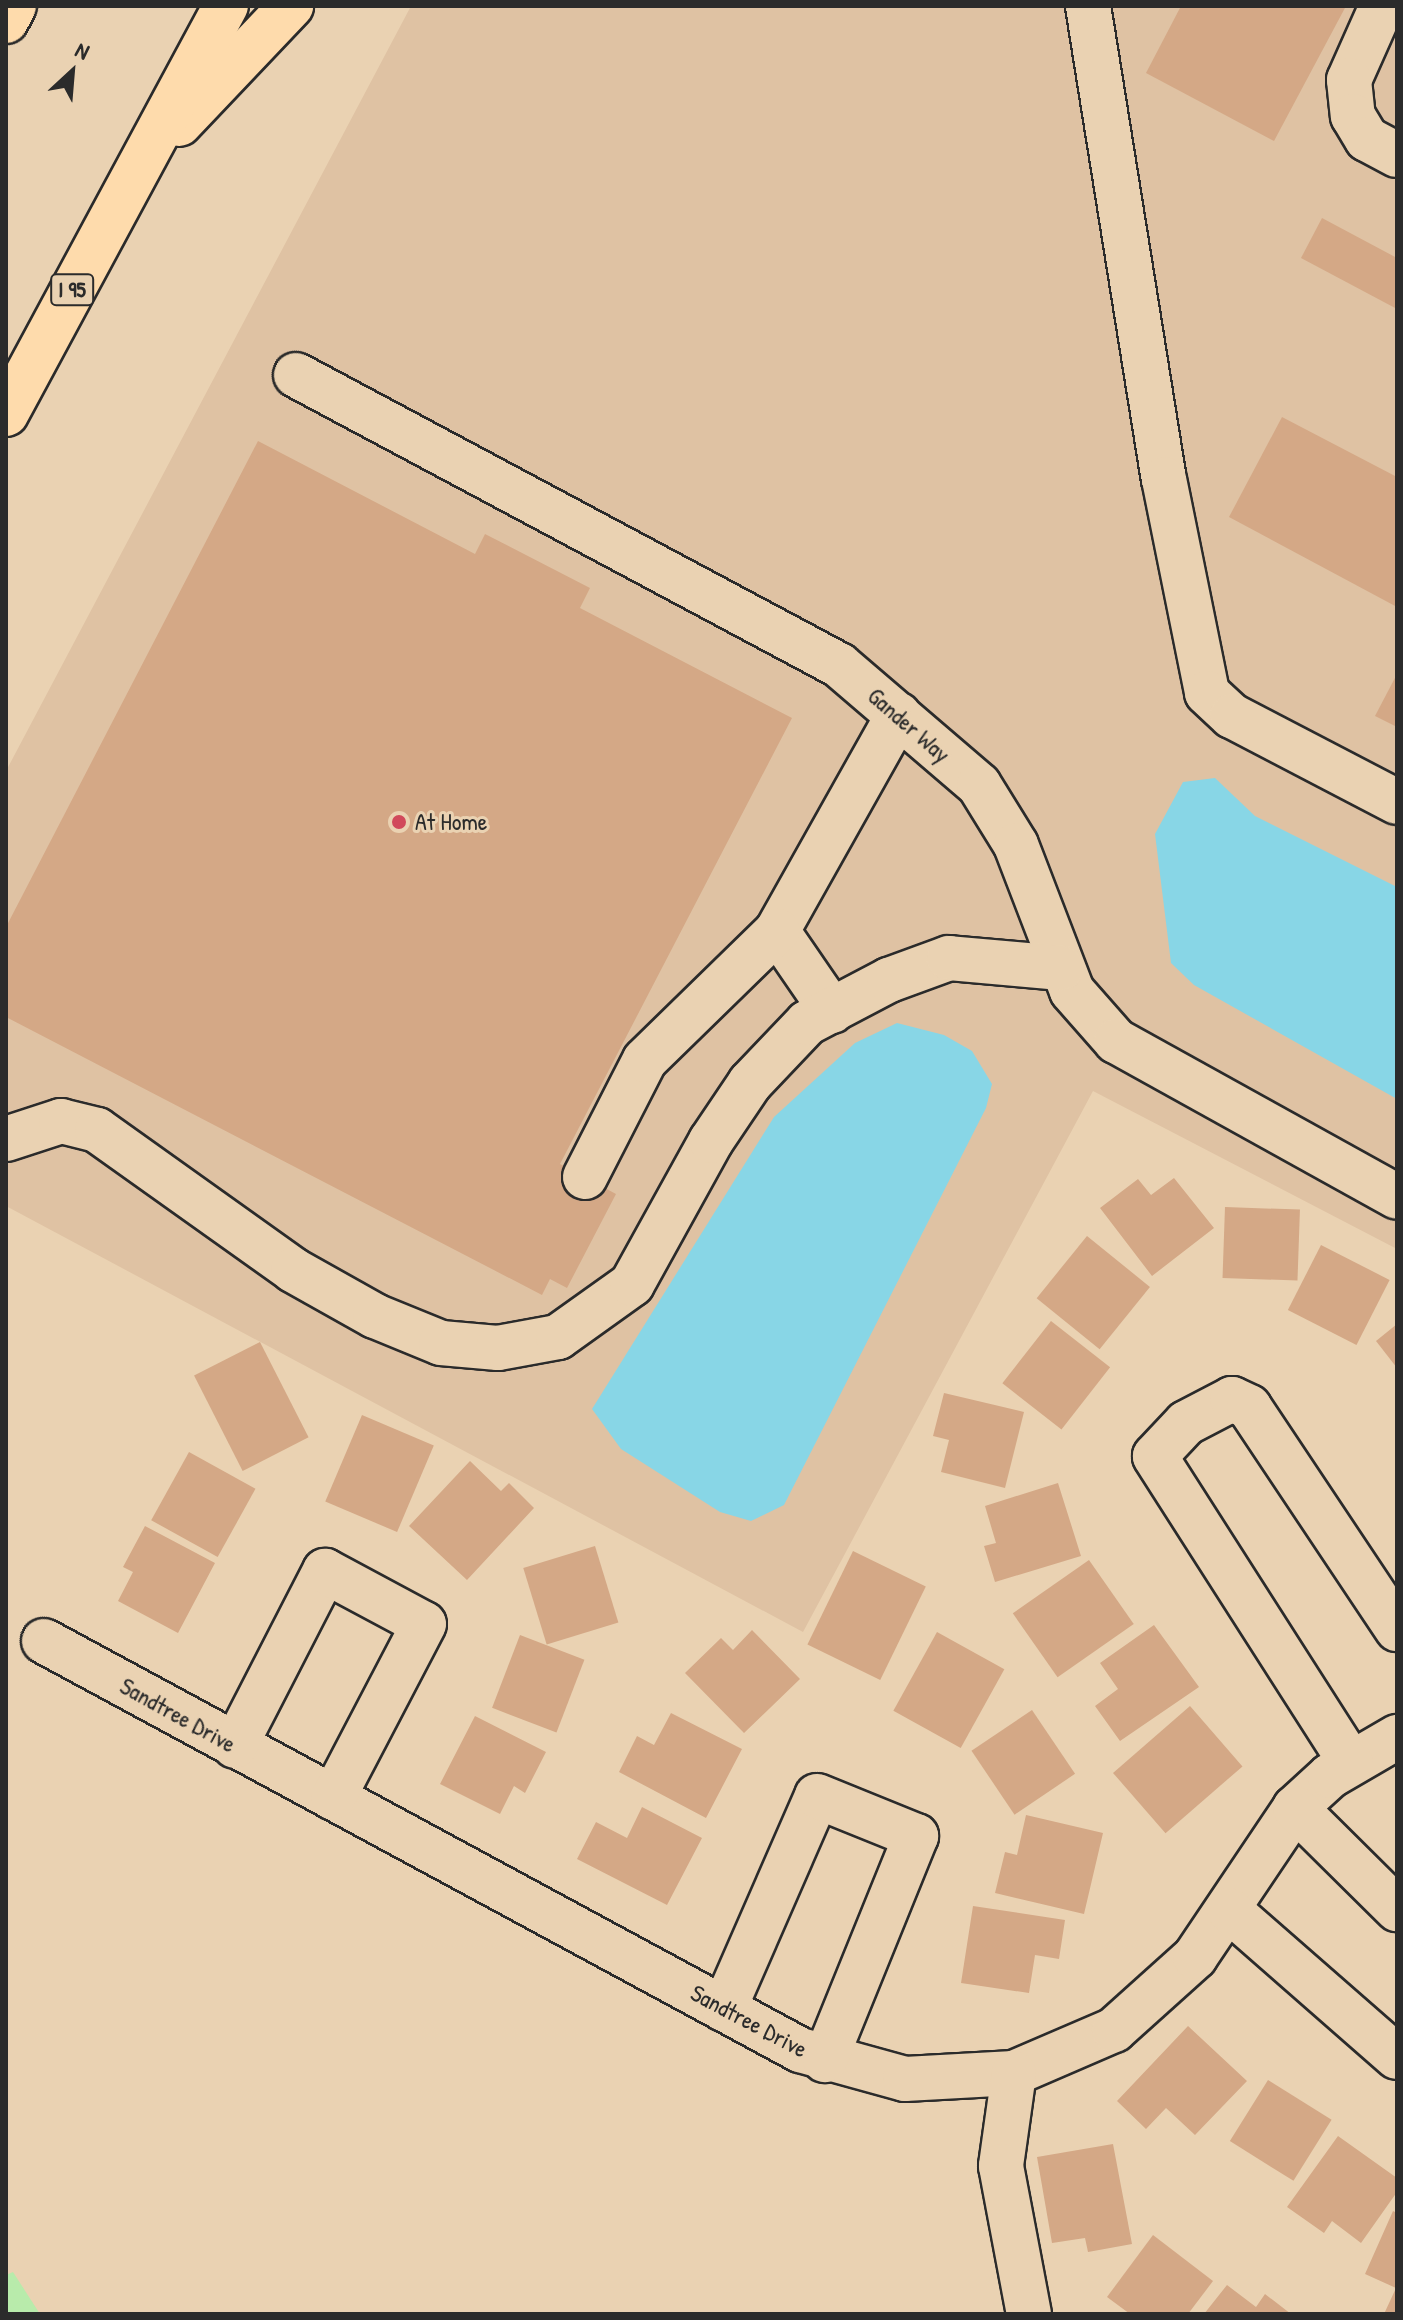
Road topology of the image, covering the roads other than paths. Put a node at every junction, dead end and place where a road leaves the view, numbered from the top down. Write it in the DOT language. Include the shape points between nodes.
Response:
graph roads {
  1 [pos="14,6"];
  2 [pos="226,6"];
  3 [pos="291,6"];
  4 [pos="1088,6"];
  5 [pos="1382,6"];
  6 [pos="6,21"];
  7 [pos="1397,155"];
  8 [pos="139,166"];
  9 [pos="296,375"];
  10 [pos="6,414"];
  11 [pos="898,715"];
  12 [pos="1397,802"];
  13 [pos="777,931"];
  14 [pos="1062,968"];
  15 [pos="832,1011"];
  16 [pos="10,1130"];
  17 [pos="585,1177"];
  18 [pos="1397,1197"];
  19 [pos="1397,1629"];
  20 [pos="44,1641"];
  21 [pos="1397,1737"];
  22 [pos="235,1746"];
  23 [pos="1351,1763"];
  24 [pos="333,1798"];
  25 [pos="1295,1808"];
  26 [pos="1397,1909"];
  27 [pos="1229,1910"];
  28 [pos="724,2009"];
  29 [pos="1397,2057"];
  30 [pos="825,2060"];
  31 [pos="1014,2073"];
  32 [pos="1029,2314"];
  1 -- 6 [label="highway"];
  2 -- 8 [label="highway, I 95"];
  3 -- 8 [label="highway"];
  4 -- 12 [label="street" via="1164,479 1207,693 1232,716"];
  5 -- 7 [label="street" via="1349,80 1353,116 1367,139"];
  8 -- 10 [label="highway, I 95"];
  9 -- 11 [label="street, Gander Way" via="759,616 839,665"];
  11 -- 13 [label="street"];
  11 -- 14 [label="street, Gander Way" via="979,785 1016,845"];
  13 -- 15 [label="street"];
  13 -- 17 [label="street" via="645,1060"];
  14 -- 15 [label="street" via="949,958"];
  14 -- 18 [label="street, Gander Way" via="1116,1041"];
  15 -- 16 [label="street" via="807,1023 750,1083 632,1284 558,1337 498,1348 441,1343 375,1316 293,1270 97,1130 61,1121"];
  19 -- 23 [label="street" via="1249,1407 1232,1399 1186,1423 1155,1456"];
  20 -- 22 [label="street, Sandtree Drive"];
  21 -- 23 [label="street, Sandtree Drive"];
  22 -- 24 [label="street, Sandtree Drive"];
  22 -- 24 [label="street" via="325,1571 424,1624"];
  23 -- 25 [label="street, Sandtree Drive"];
  24 -- 28 [label="street, Sandtree Drive"];
  25 -- 26 [label="street"];
  25 -- 27 [label="street, Sandtree Drive" via="1261,1851"];
  27 -- 29 [label="street"];
  27 -- 31 [label="street, Sandtree Drive" via="1158,1997 1114,2030"];
  28 -- 30 [label="street, Sandtree Drive"];
  28 -- 30 [label="street" via="817,1796 916,1836"];
  30 -- 31 [label="street, Sandtree Drive" via="905,2079"];
  31 -- 32 [label="street" via="1001,2166"];
}
